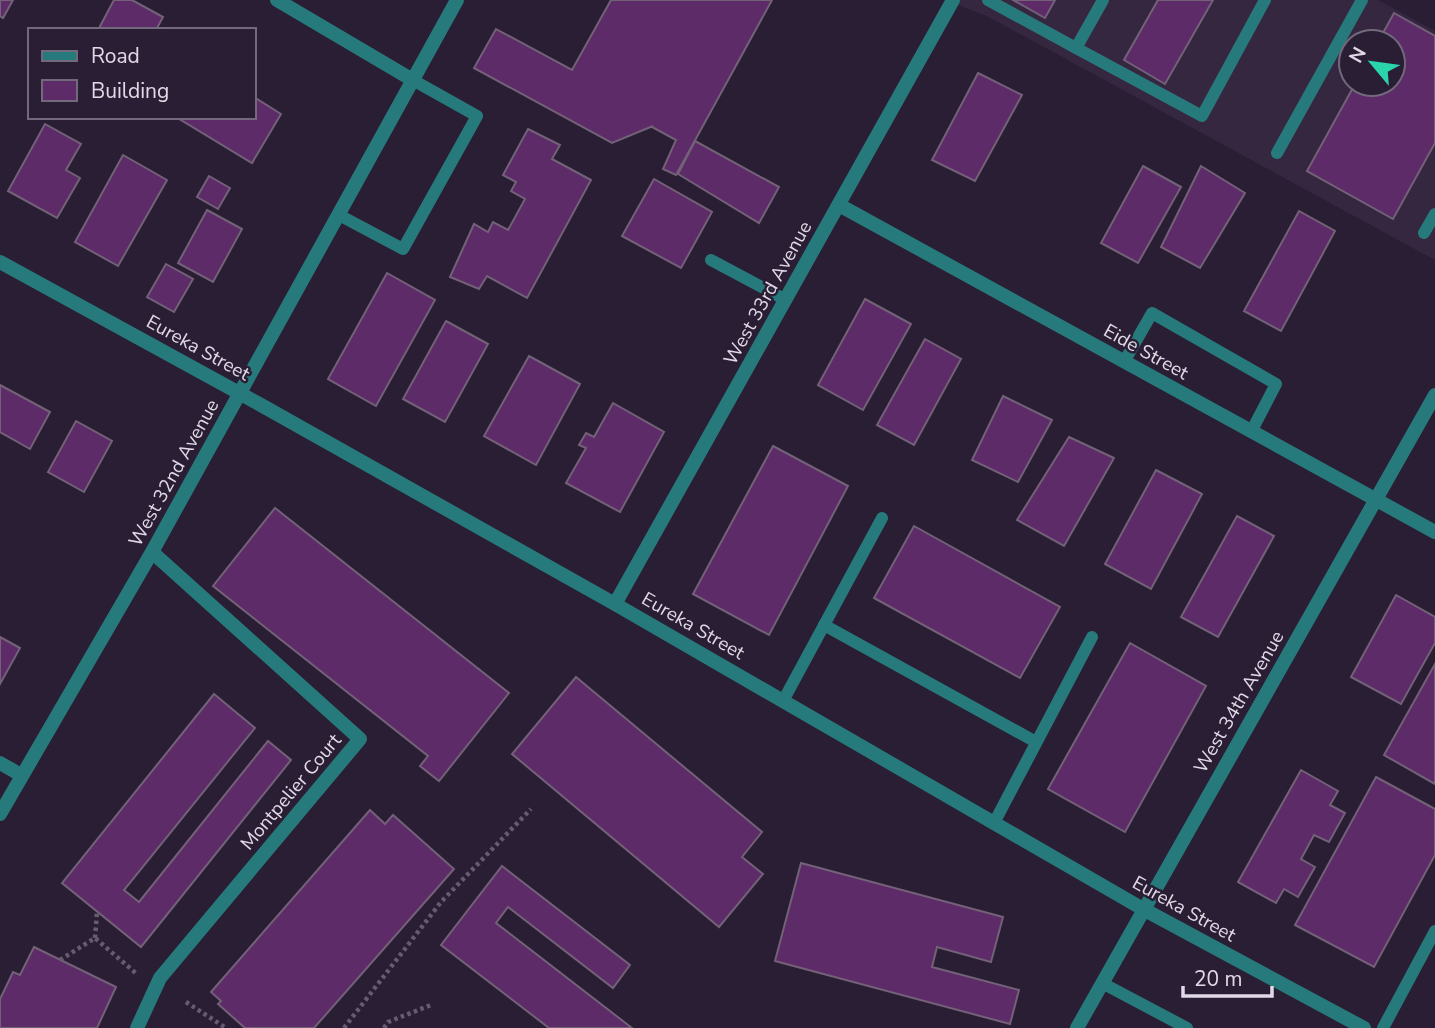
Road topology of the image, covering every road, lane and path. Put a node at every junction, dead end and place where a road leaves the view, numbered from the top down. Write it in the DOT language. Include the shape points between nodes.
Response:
graph roads {
  1 [pos="277,0"];
  2 [pos="457,0"];
  3 [pos="953,0"];
  4 [pos="988,0"];
  5 [pos="1103,0"];
  6 [pos="1265,0"];
  7 [pos="1362,0"];
  8 [pos="1076,48"];
  9 [pos="411,79"];
  10 [pos="1277,153"];
  11 [pos="839,205"];
  12 [pos="1435,214"];
  13 [pos="339,215"];
  14 [pos="1424,233"];
  15 [pos="711,260"];
  16 [pos="0,262"];
  17 [pos="786,300"];
  18 [pos="1124,362"];
  19 [pos="240,393"];
  20 [pos="1435,395"];
  21 [pos="1251,432"];
  22 [pos="1376,501"];
  23 [pos="882,518"];
  24 [pos="1435,532"];
  25 [pos="152,552"];
  26 [pos="615,604"];
  27 [pos="824,625"];
  28 [pos="1092,637"];
  29 [pos="783,701"];
  30 [pos="1036,742"];
  31 [pos="0,763"];
  32 [pos="21,775"];
  33 [pos="531,809"];
  34 [pos="0,814"];
  35 [pos="994,823"];
  36 [pos="1143,909"];
  37 [pos="97,912"];
  38 [pos="1435,931"];
  39 [pos="95,938"];
  40 [pos="60,960"];
  41 [pos="1102,983"];
  42 [pos="154,990"];
  43 [pos="186,1002"];
  44 [pos="430,1005"];
  45 [pos="137,1028"];
  46 [pos="226,1028"];
  47 [pos="344,1028"];
  48 [pos="384,1028"];
  49 [pos="1077,1028"];
  50 [pos="1186,1028"];
  51 [pos="1364,1028"];
  52 [pos="1383,1028"];
  1 -- 9 [label="street"];
  2 -- 9 [label="street, West 32nd Avenue"];
  3 -- 11 [label="street, West 33rd Avenue"];
  4 -- 8 [label="lane"];
  5 -- 8 [label="lane"];
  6 -- 8 [label="lane" via="1202,116"];
  7 -- 10 [label="lane"];
  9 -- 13 [label="street, West 32nd Avenue"];
  9 -- 13 [label="lane" via="477,116 403,249"];
  11 -- 17 [label="street, West 33rd Avenue"];
  11 -- 18 [label="street, Eide Street"];
  12 -- 14 [label="lane"];
  13 -- 19 [label="street, West 32nd Avenue"];
  15 -- 17 [label="lane"];
  16 -- 19 [label="street, Eureka Street"];
  17 -- 26 [label="street, West 33rd Avenue"];
  18 -- 21 [label="street, Eide Street"];
  18 -- 21 [label="lane" via="1152,313 1276,384"];
  19 -- 25 [label="street, West 32nd Avenue"];
  19 -- 26 [label="street, Eureka Street"];
  20 -- 22 [label="street, West 34th Avenue"];
  21 -- 22 [label="street, Eide Street"];
  22 -- 24 [label="street, Eide Street"];
  22 -- 36 [label="street, West 34th Avenue"];
  23 -- 27 [label="lane"];
  25 -- 32 [label="street, West 32nd Avenue"];
  25 -- 42 [label="street, Montpelier Court" via="360,739"];
  26 -- 29 [label="street, Eureka Street"];
  27 -- 29 [label="lane"];
  27 -- 30 [label="lane"];
  28 -- 30 [label="lane"];
  29 -- 35 [label="street, Eureka Street"];
  30 -- 35 [label="lane"];
  31 -- 32 [label="street"];
  32 -- 34 [label="street, West 32nd Avenue"];
  33 -- 47 [label="path" via="441,902"];
  35 -- 36 [label="street, Eureka Street"];
  36 -- 41 [label="street, West 34th Avenue"];
  36 -- 51 [label="street, Eureka Street"];
  37 -- 39 [label="path"];
  38 -- 52 [label="lane"];
  39 -- 40 [label="path"];
  39 -- 42 [label="path"];
  41 -- 49 [label="street, West 34th Avenue"];
  41 -- 50 [label="lane"];
  42 -- 45 [label="street, Montpelier Court"];
  43 -- 46 [label="path"];
  44 -- 48 [label="path" via="388,1022"];
}
